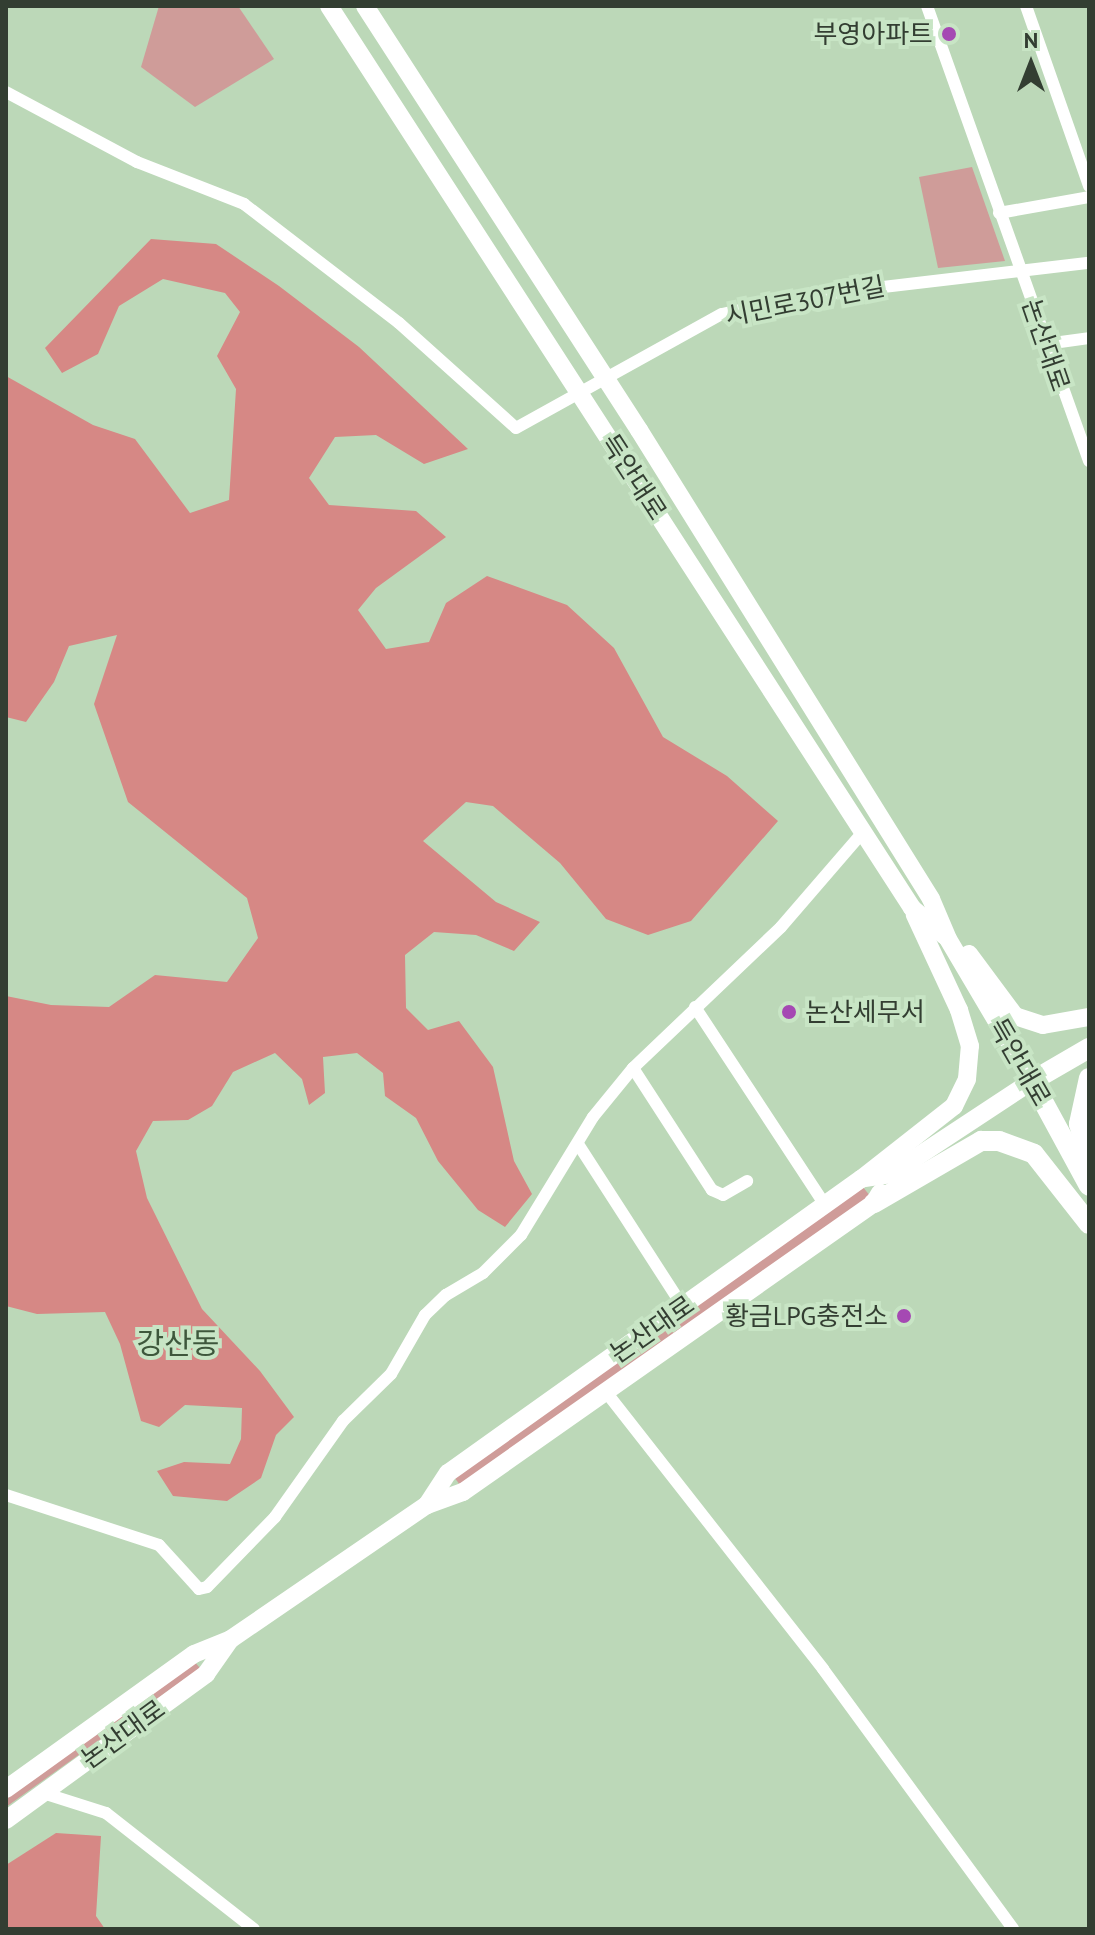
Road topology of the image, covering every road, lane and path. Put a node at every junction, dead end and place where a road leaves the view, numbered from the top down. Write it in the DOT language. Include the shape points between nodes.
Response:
graph roads {
  1 [pos="329,6"];
  2 [pos="365,6"];
  3 [pos="927,6"];
  4 [pos="1026,6"];
  5 [pos="6,92"];
  6 [pos="1089,186"];
  7 [pos="1089,197"];
  8 [pos="999,213"];
  9 [pos="1089,263"];
  10 [pos="1021,273"];
  11 [pos="1089,338"];
  12 [pos="1046,344"];
  13 [pos="606,381"];
  14 [pos="581,394"];
  15 [pos="1089,461"];
  16 [pos="863,832"];
  17 [pos="931,899"];
  18 [pos="912,908"];
  19 [pos="948,939"];
  20 [pos="695,1007"];
  21 [pos="1089,1017"];
  22 [pos="1089,1037"];
  23 [pos="1082,1051"];
  24 [pos="633,1068"];
  25 [pos="1089,1078"];
  26 [pos="1032,1081"];
  27 [pos="578,1144"];
  28 [pos="1089,1158"];
  29 [pos="891,1174"];
  30 [pos="861,1179"];
  31 [pos="747,1181"];
  32 [pos="1089,1186"];
  33 [pos="874,1203"];
  34 [pos="825,1205"];
  35 [pos="1089,1224"];
  36 [pos="683,1307"];
  37 [pos="606,1392"];
  38 [pos="6,1495"];
  39 [pos="427,1505"];
  40 [pos="231,1639"];
  41 [pos="6,1789"];
  42 [pos="43,1793"];
  43 [pos="6,1820"];
  44 [pos="254,1929"];
  45 [pos="1013,1929"];
  1 -- 14 [label="street, 득안대로"];
  2 -- 13 [label="street, 득안대로"];
  3 -- 8 [label="street"];
  4 -- 6 [label="street"];
  5 -- 14 [label="street, 시민로307번길" via="137,162 244,204 399,323 516,428"];
  7 -- 8 [label="street"];
  8 -- 10 [label="street"];
  9 -- 10 [label="street, 시민로307번길"];
  10 -- 12 [label="street, 논산대로"];
  10 -- 13 [label="street, 시민로307번길" via="798,297 722,314"];
  11 -- 12 [label="street"];
  12 -- 15 [label="street, 논산대로"];
  13 -- 14 [label="street, 시민로307번길"];
  13 -- 17 [label="street, 득안대로"];
  14 -- 16 [label="street, 득안대로"];
  16 -- 18 [label="street, 득안대로"];
  16 -- 20 [label="street" via="781,927"];
  17 -- 19 [label="street, 득안대로"];
  17 -- 21 [label="street" via="1015,1016 1043,1025"];
  18 -- 19 [label="street, 득안대로"];
  18 -- 30 [label="street" via="959,1010 970,1046 967,1079 954,1106"];
  19 -- 26 [label="street, 득안대로"];
  20 -- 24 [label="street"];
  20 -- 34 [label="street"];
  22 -- 23 [label="main road, 논산대로"];
  23 -- 26 [label="main road, 논산대로"];
  24 -- 27 [label="street"];
  24 -- 31 [label="street" via="712,1190 723,1195"];
  25 -- 28 [label="main road" via="1079,1124"];
  26 -- 29 [label="street, 논산대로"];
  26 -- 32 [label="main road, 득안대로"];
  27 -- 36 [label="street"];
  27 -- 38 [label="street" via="521,1235 483,1273 425,1315 391,1374 343,1421 275,1517 207,1587 199,1589 159,1545"];
  29 -- 30 [label="street, 논산대로"];
  29 -- 33 [label="street, 논산대로"];
  30 -- 34 [label="street, 논산대로"];
  33 -- 35 [label="main road" via="981,1141 999,1141 1034,1154"];
  33 -- 37 [label="street, 논산대로"];
  34 -- 36 [label="street, 논산대로"];
  36 -- 39 [label="street, 논산대로" via="448,1473"];
  37 -- 39 [label="street, 논산대로" via="463,1492"];
  37 -- 45 [label="street" via="823,1669"];
  39 -- 40 [label="street, 논산대로"];
  40 -- 41 [label="street, 논산대로" via="194,1654"];
  40 -- 42 [label="street, 논산대로" via="206,1674"];
  42 -- 43 [label="street, 논산대로"];
  42 -- 44 [label="street" via="106,1813"];
}
